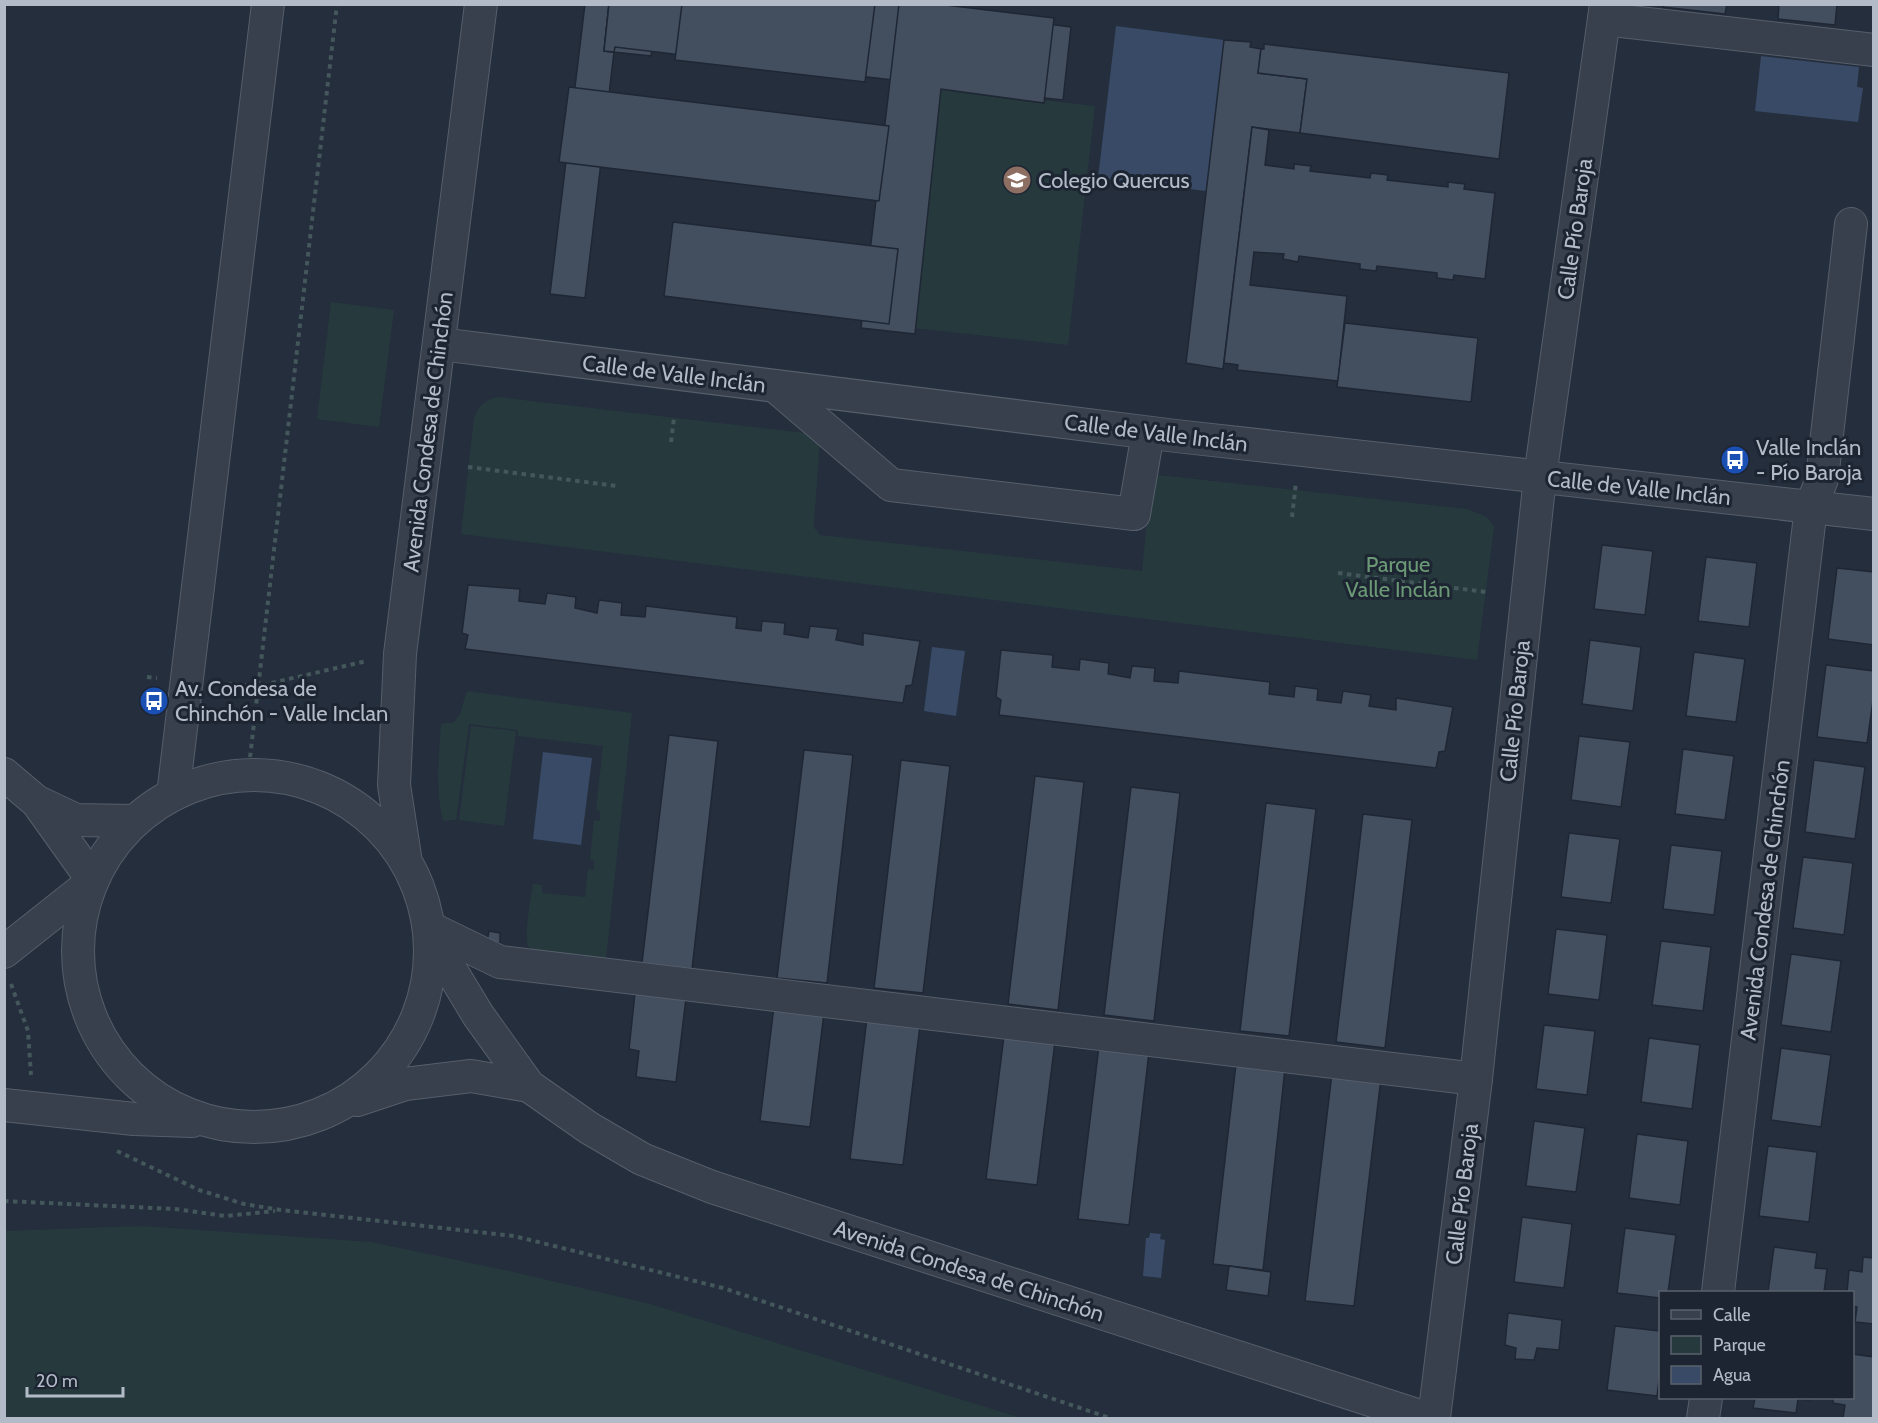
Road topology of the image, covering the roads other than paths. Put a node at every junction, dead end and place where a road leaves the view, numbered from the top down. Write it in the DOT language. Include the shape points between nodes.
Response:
graph roads {
  1 [pos="268,4"];
  2 [pos="481,4"];
  3 [pos="1605,12"];
  4 [pos="1874,50"];
  5 [pos="1851,224"];
  6 [pos="440,344"];
  7 [pos="775,386"];
  8 [pos="1148,433"];
  9 [pos="1540,477"];
  10 [pos="1811,507"];
  11 [pos="1874,514"];
  12 [pos="4,774"];
  13 [pos="172,795"];
  14 [pos="37,802"];
  15 [pos="134,821"];
  16 [pos="406,860"];
  17 [pos="92,881"];
  18 [pos="430,932"];
  19 [pos="6,965"];
  20 [pos="1476,1079"];
  21 [pos="529,1086"];
  22 [pos="19,1107"];
  23 [pos="339,1107"];
  24 [pos="209,1122"];
  25 [pos="1718,1291"];
  26 [pos="1706,1399"];
  27 [pos="1426,1419"];
  28 [pos="1434,1419"];
  29 [pos="1703,1419"];
  1 -- 13 [label="street"];
  2 -- 6 [label="street, Avenida Condesa de Chinchón"];
  3 -- 4 [label="street"];
  3 -- 9 [label="street, Calle Pío Baroja"];
  5 -- 10 [label="street, Avenida Condesa de Chinchón" via="1822,479"];
  6 -- 7 [label="street, Calle de Valle Inclán"];
  6 -- 16 [label="street, Avenida Condesa de Chinchón" via="400,654 394,785"];
  7 -- 8 [label="street, Calle de Valle Inclán"];
  7 -- 8 [label="street" via="891,485 1134,514"];
  8 -- 9 [label="street, Calle de Valle Inclán"];
  9 -- 10 [label="street, Calle de Valle Inclán"];
  9 -- 20 [label="street, Calle Pío Baroja"];
  10 -- 11 [label="street, Calle de Valle Inclán"];
  10 -- 25 [label="street, Avenida Condesa de Chinchón"];
  12 -- 14 [label="street"];
  13 -- 15 [label="street"];
  13 -- 16 [label="street" via="209,780 248,775 310,783 338,795 364,813 387,834"];
  14 -- 15 [label="street" via="76,820"];
  14 -- 17 [label="street"];
  15 -- 17 [label="street" via="103,858"];
  16 -- 18 [label="street" via="422,893"];
  17 -- 19 [label="street"];
  17 -- 24 [label="street" via="81,911 79,979 87,1012 102,1043 148,1093 177,1111"];
  18 -- 20 [label="street" via="500,962"];
  18 -- 21 [label="street, Avenida Condesa de Chinchón" via="478,1015"];
  18 -- 23 [label="street" via="429,977 418,1016 399,1052 372,1083"];
  20 -- 28 [label="street, Calle Pío Baroja"];
  21 -- 23 [label="street, Avenida Condesa de Chinchón" via="471,1076 405,1084"];
  21 -- 27 [label="street, Avenida Condesa de Chinchón" via="642,1159 712,1187"];
  22 -- 24 [label="street"];
  23 -- 24 [label="street" via="275,1127"];
  26 -- 29 [label="street"];
}
